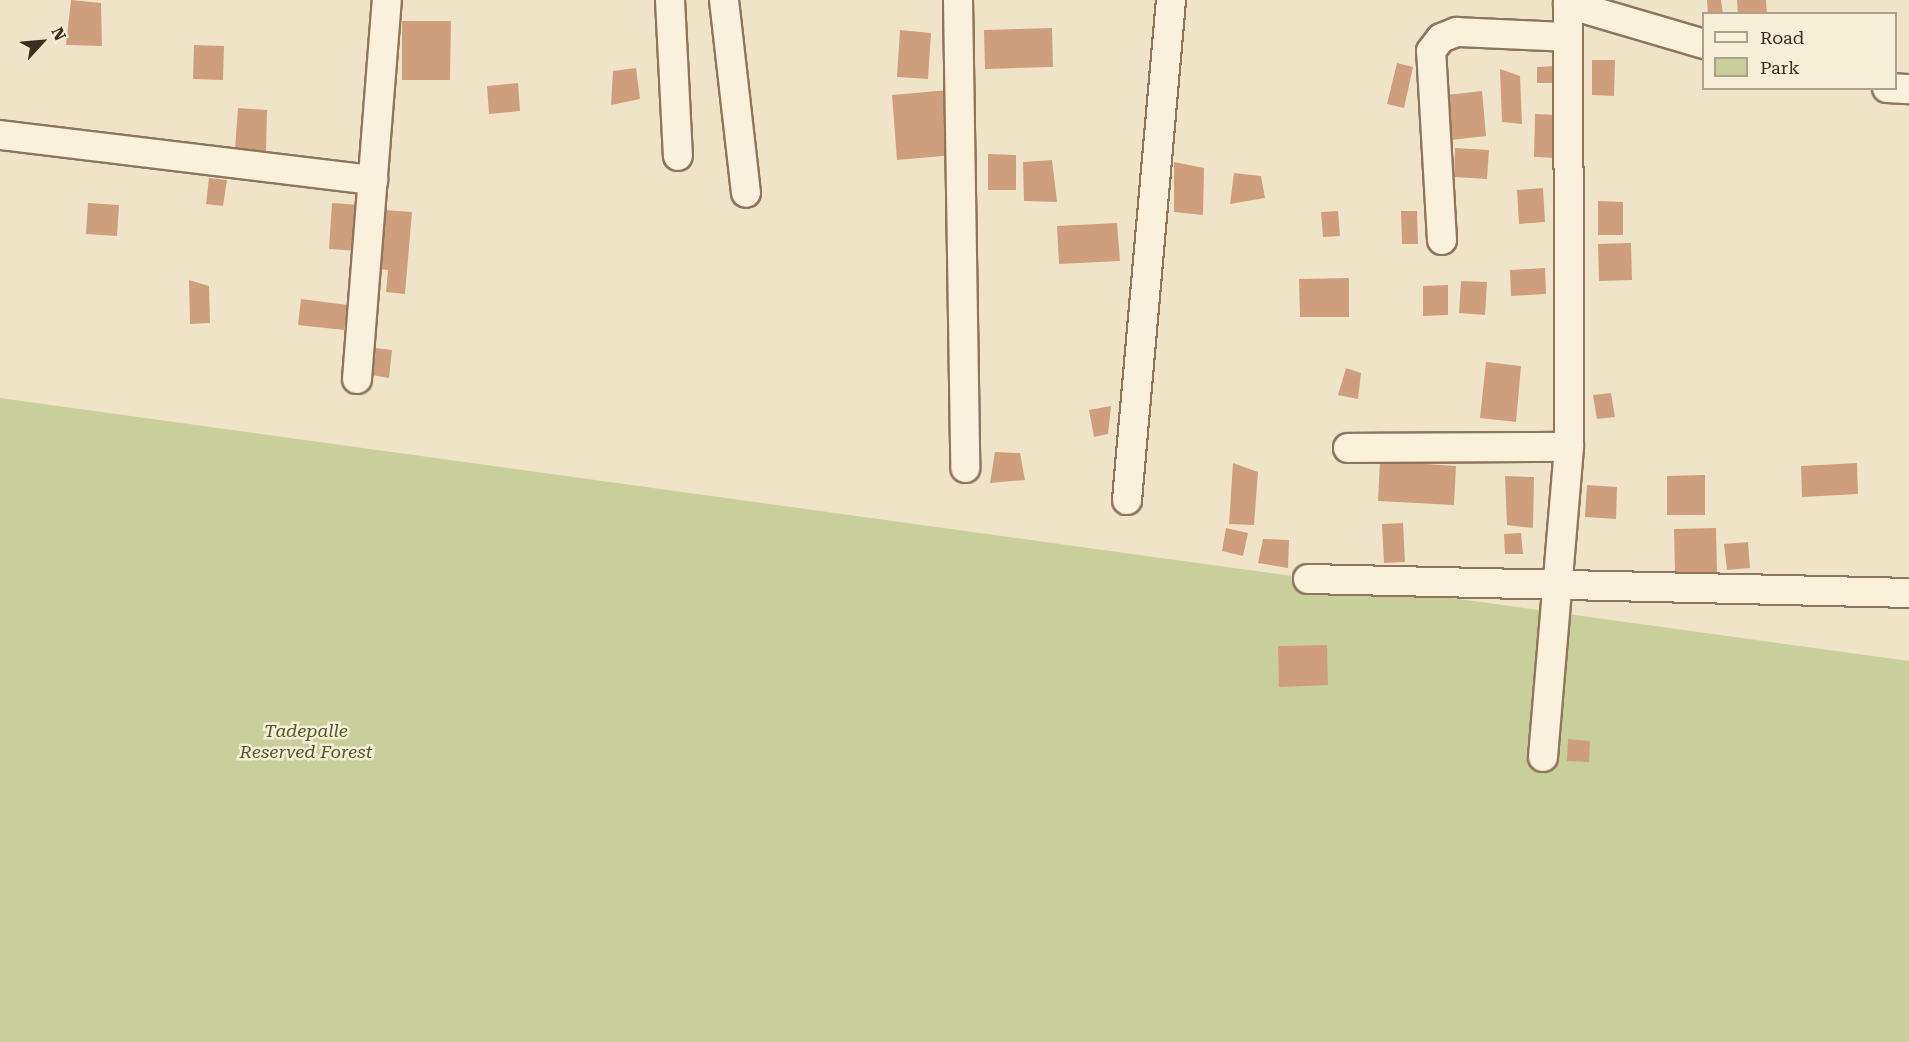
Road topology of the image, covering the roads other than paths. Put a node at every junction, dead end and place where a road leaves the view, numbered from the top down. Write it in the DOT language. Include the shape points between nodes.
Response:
graph roads {
  1 [pos="387,0"];
  2 [pos="670,0"];
  3 [pos="724,0"];
  4 [pos="958,0"];
  5 [pos="1171,0"];
  6 [pos="1568,2"];
  7 [pos="1567,37"];
  8 [pos="1702,43"];
  9 [pos="0,135"];
  10 [pos="678,156"];
  11 [pos="373,180"];
  12 [pos="746,193"];
  13 [pos="1442,240"];
  14 [pos="357,380"];
  15 [pos="1569,447"];
  16 [pos="1348,448"];
  17 [pos="965,468"];
  18 [pos="1127,500"];
  19 [pos="1308,579"];
  20 [pos="1557,584"];
  21 [pos="1909,593"];
  22 [pos="1543,757"];
  1 -- 11 [label="street"];
  2 -- 10 [label="street"];
  3 -- 12 [label="street"];
  4 -- 17 [label="street"];
  5 -- 18 [label="street"];
  6 -- 7 [label="street"];
  6 -- 8 [label="street"];
  7 -- 13 [label="street" via="1457,32 1441,38 1431,51"];
  7 -- 15 [label="street"];
  9 -- 11 [label="street"];
  11 -- 14 [label="street"];
  15 -- 16 [label="street"];
  15 -- 20 [label="street"];
  19 -- 20 [label="street"];
  20 -- 21 [label="street"];
  20 -- 22 [label="street"];
}
